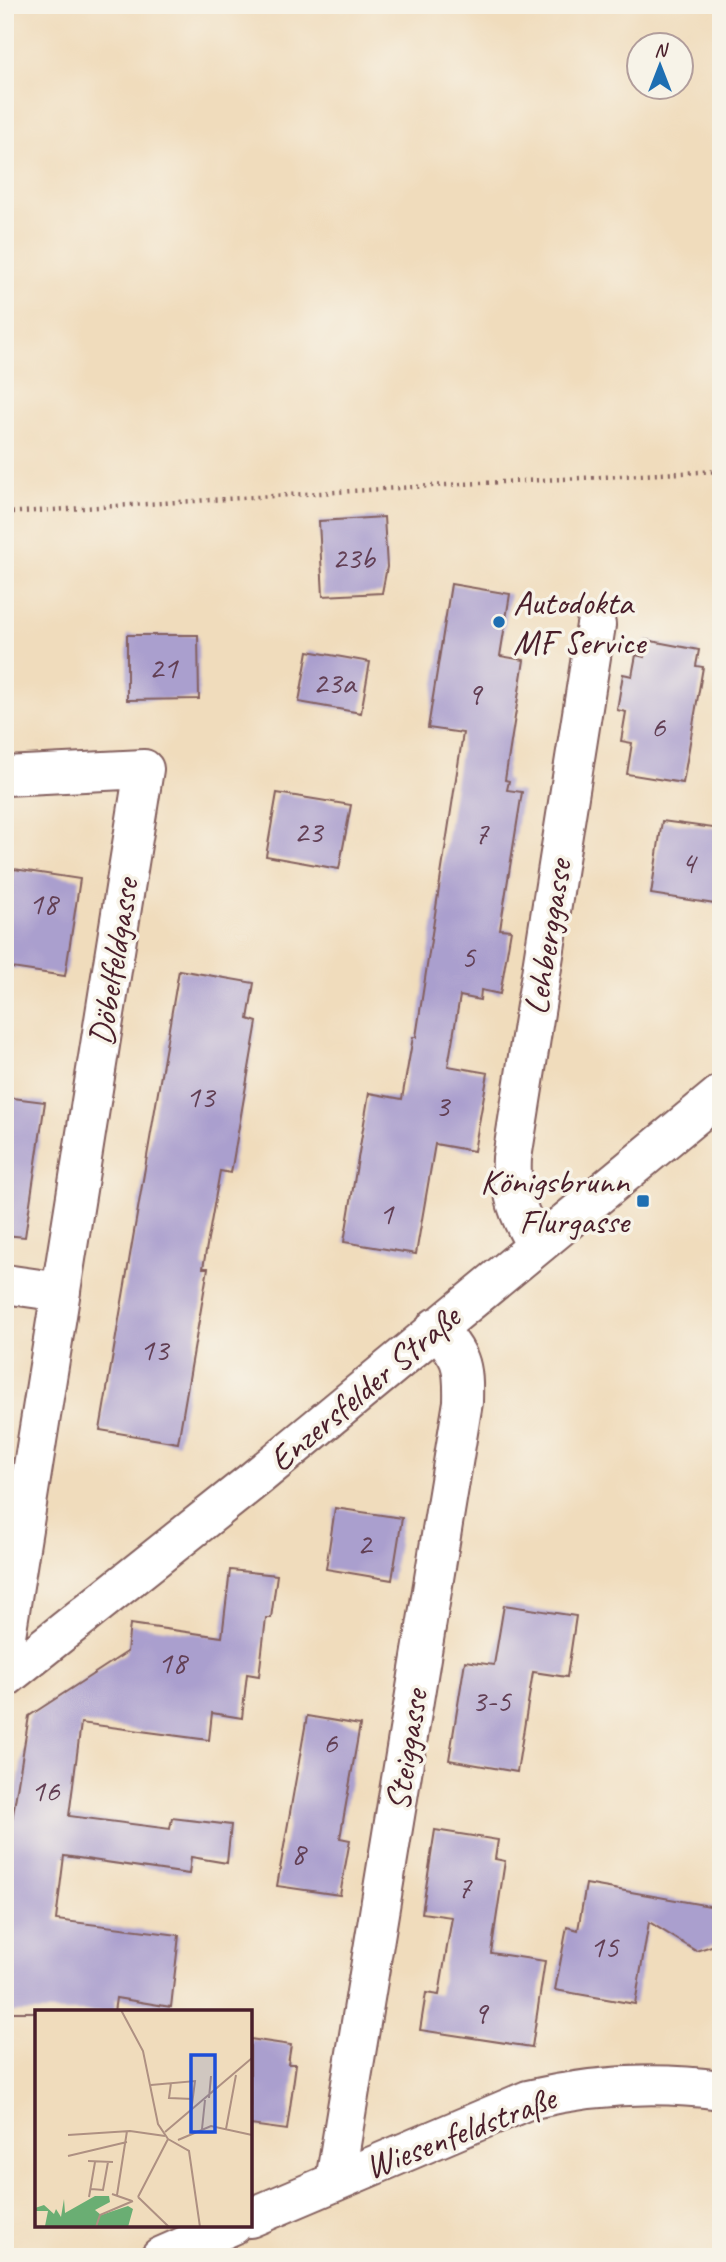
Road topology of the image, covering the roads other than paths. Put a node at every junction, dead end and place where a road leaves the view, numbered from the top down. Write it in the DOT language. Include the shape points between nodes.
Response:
graph roads {
  1 [pos="596,625"];
  2 [pos="5,776"];
  3 [pos="721,1094"];
  4 [pos="536,1245"];
  5 [pos="5,1284"];
  6 [pos="61,1292"];
  7 [pos="436,1327"];
  8 [pos="5,1642"];
  9 [pos="5,1678"];
  10 [pos="721,2090"];
  11 [pos="335,2181"];
  12 [pos="252,2217"];
  13 [pos="228,2227"];
  14 [pos="159,2257"];
  1 -- 4 [label="street, Lehberggasse" via="512,1158 514,1202"];
  2 -- 6 [label="street, Döbelfeldgasse" via="144,769"];
  3 -- 4 [label="street, Enzersfelder Straße"];
  4 -- 7 [label="street, Enzersfelder Straße"];
  5 -- 6 [label="street"];
  6 -- 8 [label="street, Döbelfeldgasse"];
  7 -- 9 [label="street, Enzersfelder Straße"];
  7 -- 11 [label="street, Steiggasse" via="458,1353 463,1402"];
  10 -- 11 [label="street, Wiesenfeldstraße" via="677,2085 594,2087 538,2097"];
  11 -- 12 [label="street, Wiesenfeldstraße"];
  13 -- 14 [label="street"];
}
